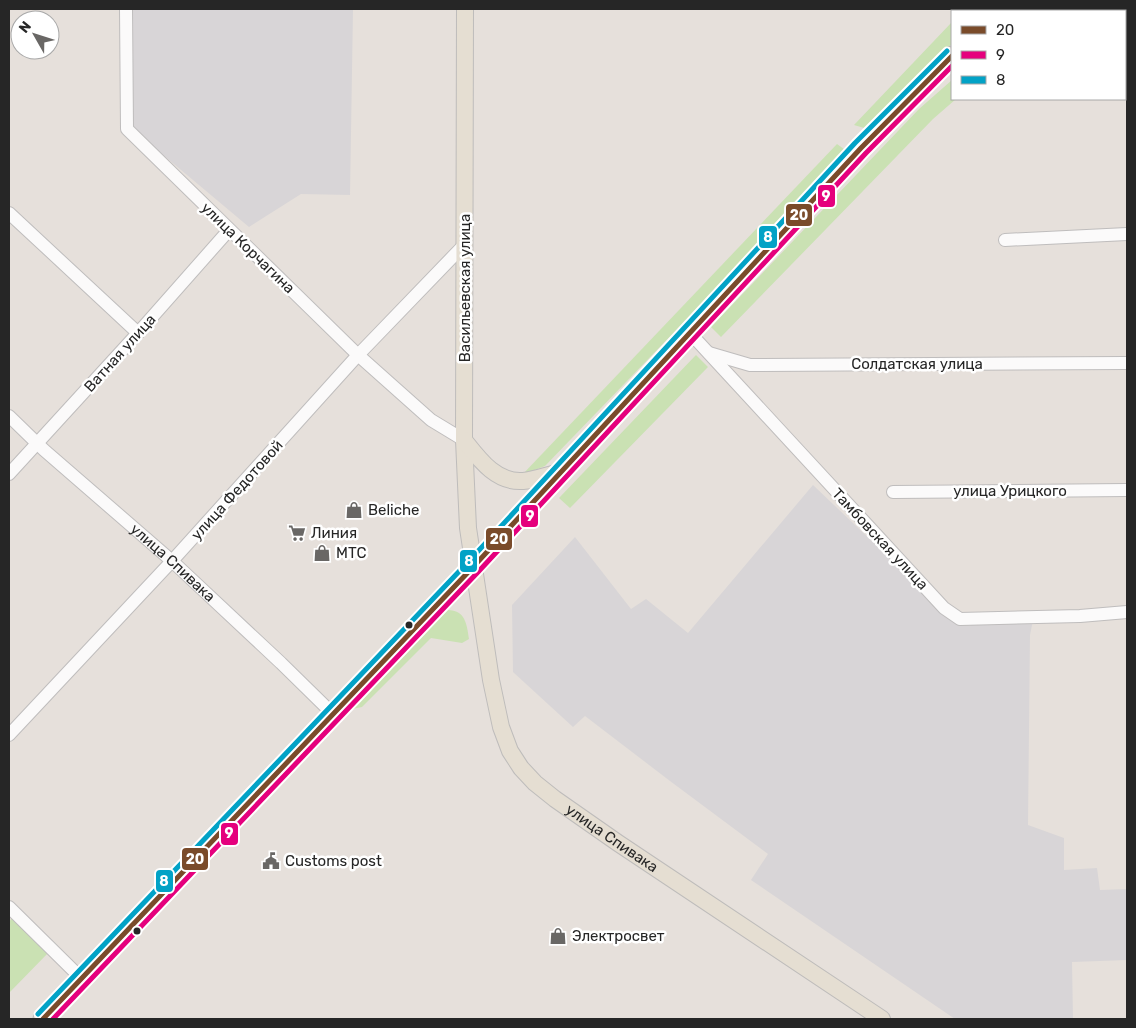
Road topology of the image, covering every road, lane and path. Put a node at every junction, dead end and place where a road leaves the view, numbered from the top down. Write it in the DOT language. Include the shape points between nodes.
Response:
graph roads {
  1 [pos="126,9"];
  2 [pos="466,9"];
  3 [pos="1126,9"];
  4 [pos="1127,16"];
  5 [pos="951,57"];
  6 [pos="9,213"];
  7 [pos="229,230"];
  8 [pos="1127,234"];
  9 [pos="1005,240"];
  10 [pos="465,244"];
  11 [pos="138,333"];
  12 [pos="690,333"];
  13 [pos="709,352"];
  14 [pos="358,355"];
  15 [pos="1127,363"];
  16 [pos="9,416"];
  17 [pos="464,440"];
  18 [pos="38,443"];
  19 [pos="562,472"];
  20 [pos="9,474"];
  21 [pos="1127,490"];
  22 [pos="893,492"];
  23 [pos="172,562"];
  24 [pos="474,566"];
  25 [pos="1127,612"];
  26 [pos="333,714"];
  27 [pos="9,735"];
  28 [pos="9,907"];
  29 [pos="82,979"];
  30 [pos="43,1019"];
  31 [pos="882,1019"];
  1 -- 7 [label="street, улица Корчагина" via="127,129"];
  2 -- 10 [label="main road, Васильевская улица"];
  3 -- 4 [label="street"];
  5 -- 12 [label="highway"];
  6 -- 11 [label="street"];
  7 -- 11 [label="street, Ватная улица"];
  7 -- 14 [label="street, улица Корчагина"];
  8 -- 9 [label="street"];
  10 -- 14 [label="street, улица Федотовой"];
  10 -- 17 [label="main road, Васильевская улица"];
  11 -- 18 [label="street, Ватная улица"];
  12 -- 13 [label="street, Тамбовская улица"];
  12 -- 19 [label="highway"];
  13 -- 15 [label="street, Солдатская улица" via="750,365"];
  13 -- 25 [label="street, Тамбовская улица" via="944,608 960,619"];
  14 -- 17 [label="street, улица Корчагина" via="431,420"];
  14 -- 23 [label="street, улица Федотовой"];
  16 -- 18 [label="street, улица Спивака"];
  17 -- 19 [label="main road" via="482,463 502,477 523,481"];
  17 -- 24 [label="main road, Васильевская улица" via="468,528"];
  18 -- 20 [label="street, Ватная улица"];
  18 -- 23 [label="street, улица Спивака"];
  19 -- 24 [label="highway"];
  21 -- 22 [label="street, улица Урицкого"];
  23 -- 26 [label="street, улица Спивака"];
  23 -- 27 [label="street, улица Федотовой"];
  24 -- 26 [label="highway"];
  24 -- 31 [label="main road, улица Спивака" via="501,727 521,768 555,800"];
  26 -- 29 [label="highway"];
  28 -- 29 [label="street"];
  29 -- 30 [label="highway"];
}
